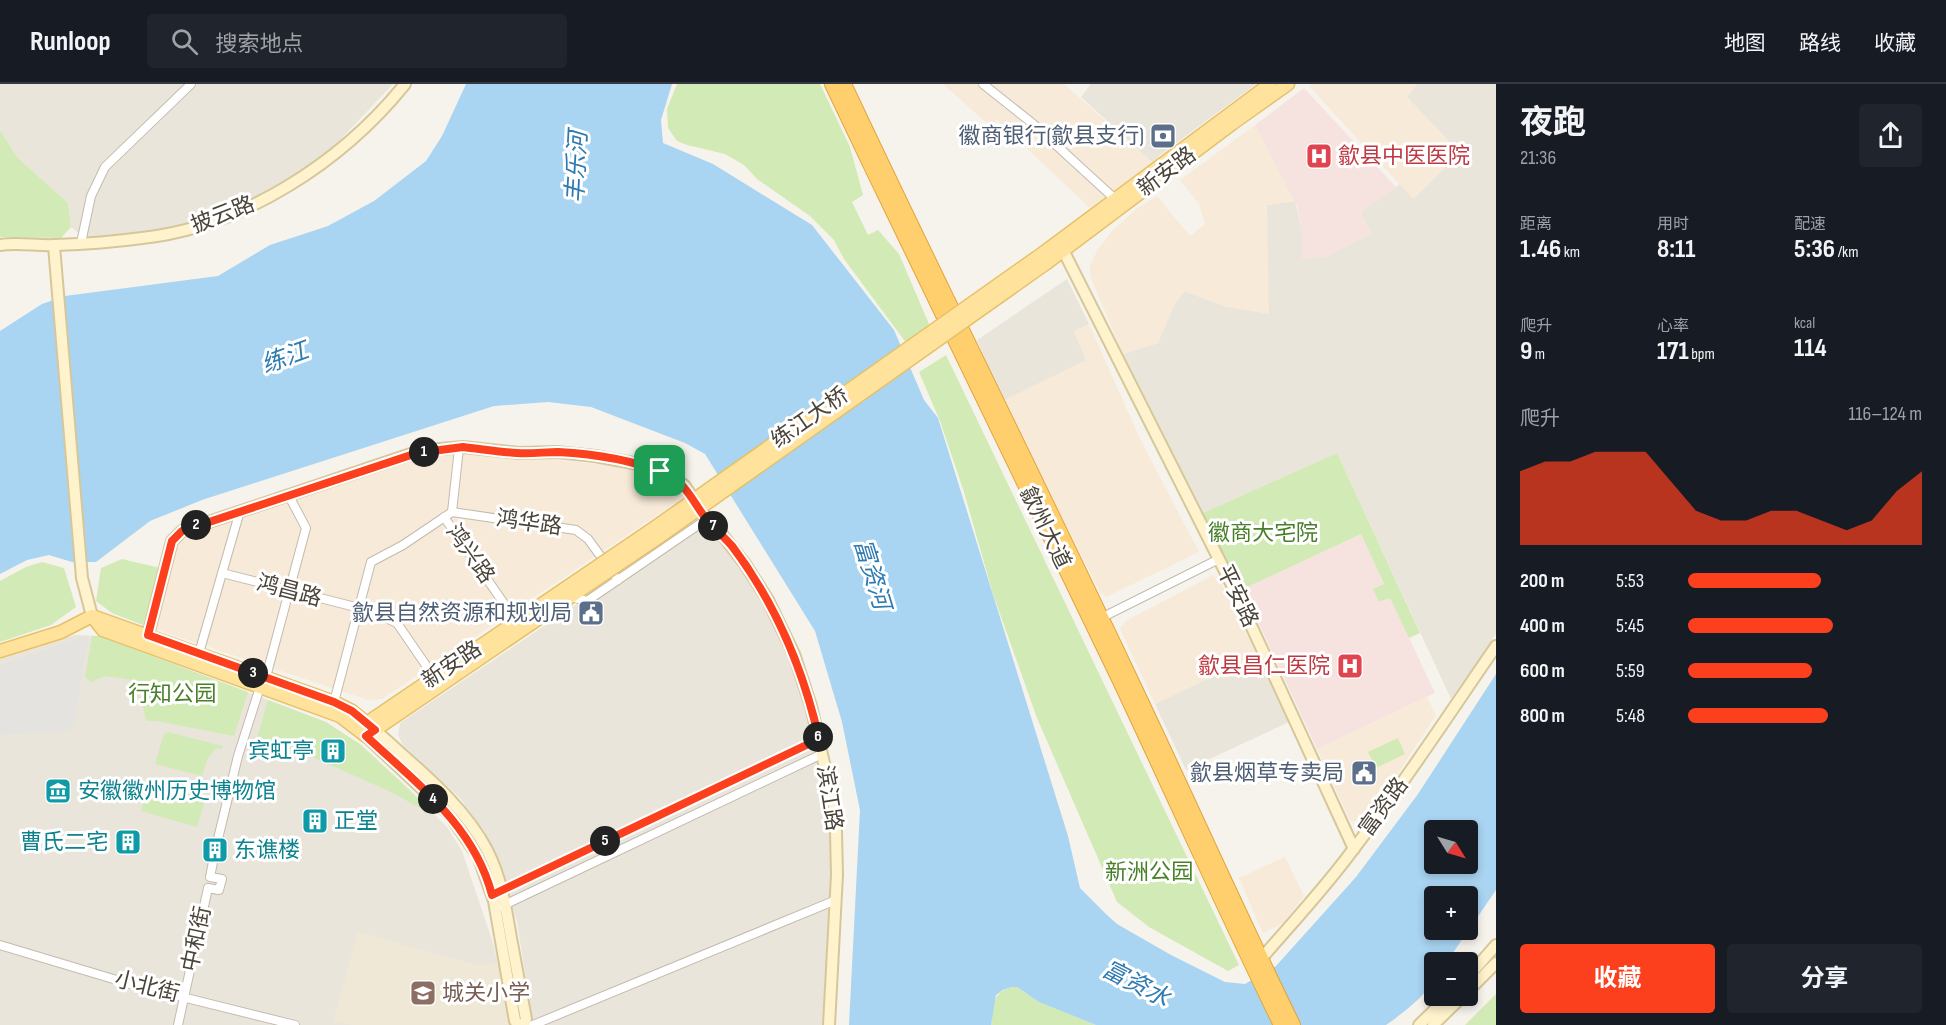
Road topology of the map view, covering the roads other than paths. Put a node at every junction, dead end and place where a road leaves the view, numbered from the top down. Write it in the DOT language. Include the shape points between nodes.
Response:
graph roads {
  1 [pos="191,84"];
  2 [pos="405,84"];
  3 [pos="832,84"];
  4 [pos="983,84"];
  5 [pos="1270,84"];
  6 [pos="1288,84"];
  7 [pos="848,86"];
  8 [pos="1115,199"];
  9 [pos="81,243"];
  10 [pos="0,245"];
  11 [pos="1063,250"];
  12 [pos="54,251"];
  13 [pos="1045,257"];
  14 [pos="459,448"];
  15 [pos="289,496"];
  16 [pos="240,511"];
  17 [pos="452,512"];
  18 [pos="444,517"];
  19 [pos="707,519"];
  20 [pos="1219,559"];
  21 [pos="222,573"];
  22 [pos="618,580"];
  23 [pos="579,585"];
  24 [pos="289,591"];
  25 [pos="571,597"];
  26 [pos="358,609"];
  27 [pos="92,616"];
  28 [pos="1101,618"];
  29 [pos="516,621"];
  30 [pos="148,635"];
  31 [pos="1496,646"];
  32 [pos="0,651"];
  33 [pos="199,653"];
  34 [pos="434,677"];
  35 [pos="263,682"];
  36 [pos="334,702"];
  37 [pos="366,730"];
  38 [pos="819,739"];
  39 [pos="822,754"];
  40 [pos="217,843"];
  41 [pos="1354,849"];
  42 [pos="214,857"];
  43 [pos="497,892"];
  44 [pos="836,900"];
  45 [pos="500,907"];
  46 [pos="0,945"];
  47 [pos="1496,945"];
  48 [pos="1496,963"];
  49 [pos="1478,965"];
  50 [pos="1260,966"];
  51 [pos="1478,981"];
  52 [pos="185,997"];
  53 [pos="1439,1006"];
  54 [pos="1452,1006"];
  55 [pos="178,1025"];
  56 [pos="295,1025"];
  57 [pos="519,1025"];
  58 [pos="524,1025"];
  59 [pos="533,1025"];
  60 [pos="829,1025"];
  61 [pos="1281,1025"];
  62 [pos="1293,1025"];
  63 [pos="1419,1025"];
  64 [pos="1433,1025"];
  1 -- 9 [label="street" via="105,167 91,196"];
  2 -- 9 [label="street, 披云路" via="333,155 265,198 180,231"];
  3 -- 50 [label="highway, 歙州大道"];
  4 -- 8 [label="street"];
  5 -- 8 [label="main road, 新安路"];
  6 -- 11 [label="main road, 新安路"];
  7 -- 28 [label="highway, 歙州大道" via="920,245"];
  8 -- 13 [label="main road, 新安路"];
  9 -- 12 [label="street, 披云路"];
  10 -- 12 [label="street, 披云路"];
  11 -- 13 [label="main road, 新安路"];
  11 -- 20 [label="street, 平安路"];
  12 -- 27 [label="street" via="82,578"];
  13 -- 23 [label="main road, 练江大桥, bridge" via="654,528"];
  14 -- 15 [label="street, 滨江路" via="417,453"];
  14 -- 17 [label="street, 鸿兴路"];
  14 -- 19 [label="street, 滨江路" via="576,454 633,463 660,471 684,485"];
  15 -- 16 [label="street, 滨江路"];
  15 -- 24 [label="street" via="306,528"];
  16 -- 21 [label="street"];
  16 -- 30 [label="street, 滨江路" via="194,525 174,537"];
  17 -- 18 [label="street"];
  17 -- 22 [label="street, 鸿华路" via="576,530 588,539"];
  18 -- 26 [label="street" via="371,562"];
  18 -- 29 [label="street, 鸿兴路"];
  19 -- 22 [label="street"];
  19 -- 38 [label="street, 滨江路" via="745,564 778,618 801,673"];
  20 -- 28 [label="street"];
  20 -- 41 [label="street, 平安路"];
  21 -- 24 [label="street, 鸿昌路"];
  21 -- 33 [label="street"];
  22 -- 25 [label="street" via="587,601"];
  23 -- 25 [label="main road, 新安路"];
  23 -- 29 [label="main road, 新安路"];
  24 -- 26 [label="street, 鸿昌路"];
  24 -- 35 [label="street"];
  25 -- 37 [label="main road, 新安路"];
  26 -- 34 [label="street, 鸿昌路" via="397,623"];
  26 -- 36 [label="street"];
  27 -- 30 [label="main road"];
  27 -- 32 [label="main road" via="61,632"];
  27 -- 35 [label="main road" via="103,630"];
  28 -- 50 [label="highway, 歙州大道"];
  29 -- 34 [label="main road, 新安路"];
  30 -- 33 [label="main road"];
  31 -- 41 [label="street, 富资路"];
  33 -- 35 [label="main road"];
  34 -- 37 [label="main road, 新安路"];
  35 -- 36 [label="main road"];
  35 -- 37 [label="main road"];
  35 -- 40 [label="street" via="238,756"];
  36 -- 37 [label="main road" via="352,711"];
  37 -- 43 [label="street" via="457,824"];
  38 -- 39 [label="street, 滨江路"];
  38 -- 43 [label="street"];
  39 -- 44 [label="street, 滨江路" via="834,807"];
  39 -- 45 [label="street"];
  41 -- 50 [label="street, 富资路"];
  42 -- 52 [label="street, 中和街" via="210,877 222,879 219,890 207,888"];
  43 -- 45 [label="street"];
  44 -- 59 [label="street"];
  44 -- 60 [label="street, 滨江路"];
  45 -- 57 [label="street" via="515,1021"];
  45 -- 58 [label="street" via="526,1019"];
  46 -- 52 [label="street, 小北街"];
  47 -- 49 [label="street"];
  48 -- 51 [label="street"];
  50 -- 61 [label="highway"];
  50 -- 62 [label="highway"];
  52 -- 55 [label="street, 中和街"];
  52 -- 56 [label="street, 小北街"];
  53 -- 63 [label="street"];
  54 -- 64 [label="street"];
}
